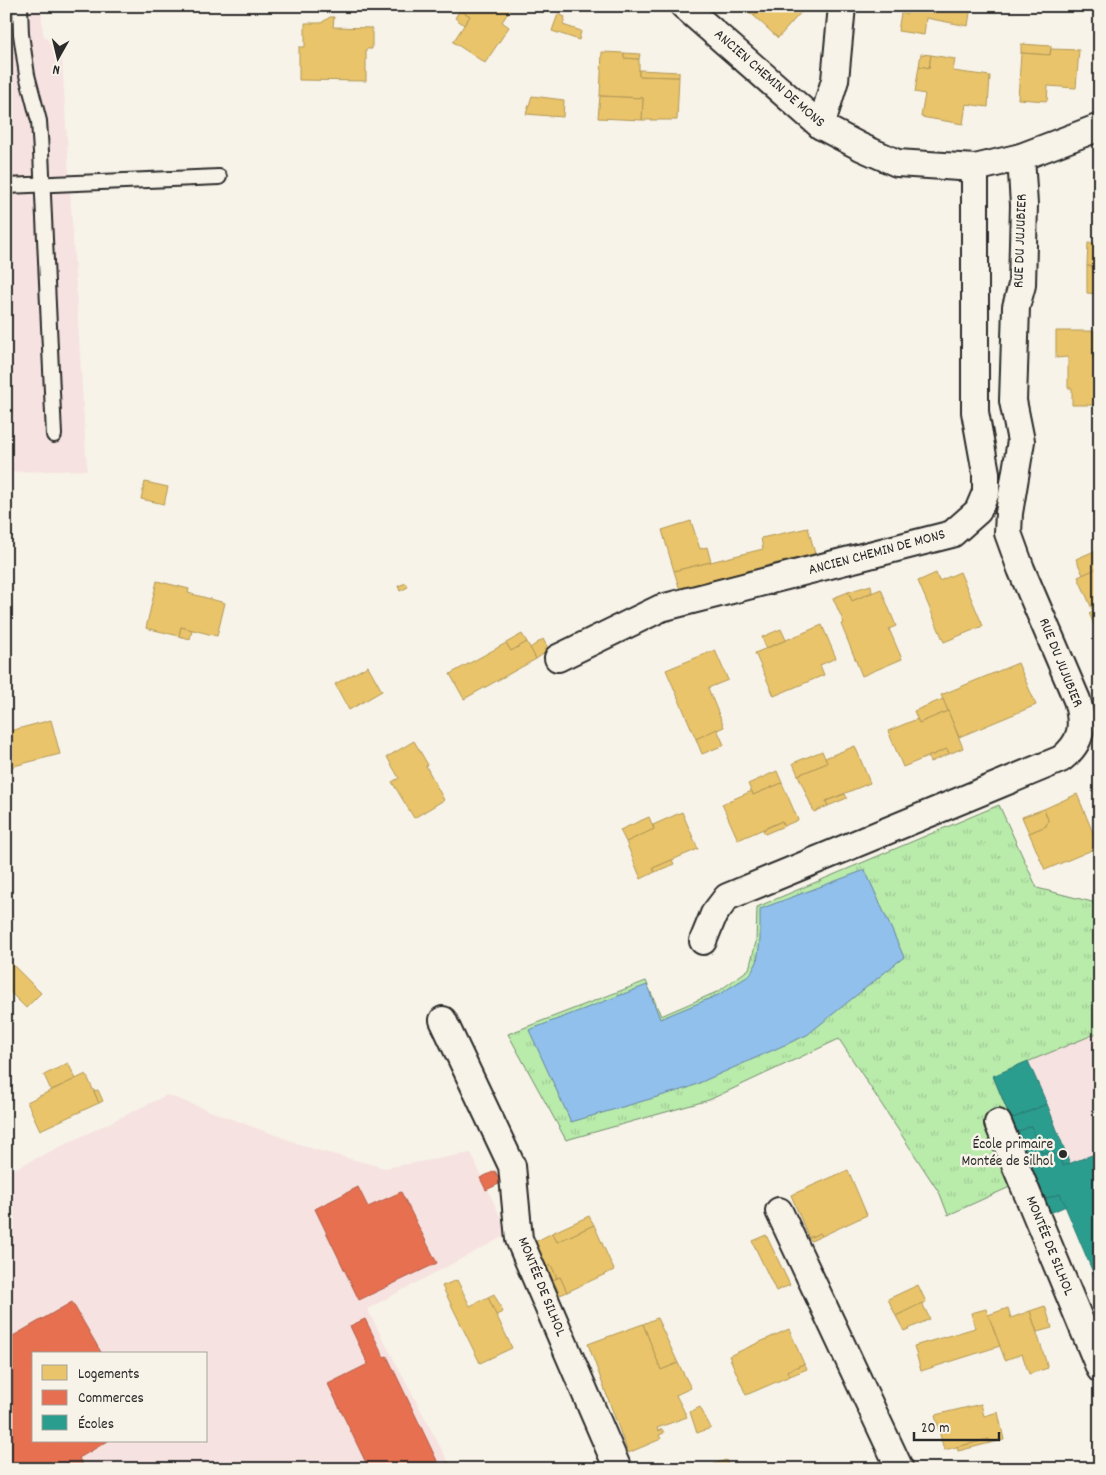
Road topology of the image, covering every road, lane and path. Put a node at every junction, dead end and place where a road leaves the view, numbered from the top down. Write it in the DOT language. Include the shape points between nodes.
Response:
graph roads {
  1 [pos="20,6"];
  2 [pos="684,6"];
  3 [pos="842,6"];
  4 [pos="821,126"];
  5 [pos="1100,127"];
  6 [pos="1021,157"];
  7 [pos="976,168"];
  8 [pos="219,177"];
  9 [pos="43,184"];
  10 [pos="6,186"];
  11 [pos="54,435"];
  12 [pos="558,658"];
  13 [pos="1090,737"];
  14 [pos="703,941"];
  15 [pos="443,1020"];
  16 [pos="998,1123"];
  17 [pos="779,1211"];
  18 [pos="1100,1369"];
  19 [pos="618,1469"];
  20 [pos="900,1469"];
  1 -- 9 [label="lane" via="26,75 39,121"];
  2 -- 4 [label="street, ANCIEN CHEMIN DE MONS"];
  3 -- 4 [label="street" via="835,80"];
  4 -- 7 [label="street, ANCIEN CHEMIN DE MONS" via="897,163"];
  5 -- 6 [label="street, ANCIEN CHEMIN DE MONS"];
  6 -- 7 [label="street, ANCIEN CHEMIN DE MONS"];
  6 -- 13 [label="street, RUE DU JUJUBIER" via="1024,205 1022,285 1016,307 1013,401 1021,441 1008,533"];
  7 -- 12 [label="street, ANCIEN CHEMIN DE MONS" via="976,412 986,473 986,492 978,511 952,534 661,608"];
  8 -- 9 [label="lane"];
  9 -- 10 [label="lane"];
  9 -- 11 [label="lane"];
  13 -- 14 [label="street, RUE DU JUJUBIER" via="1061,759 727,897 714,914"];
  15 -- 19 [label="street, MONTÉE DE SILHOL" via="512,1166 519,1239"];
  16 -- 18 [label="street, MONTÉE DE SILHOL"];
  17 -- 20 [label="street"];
}
